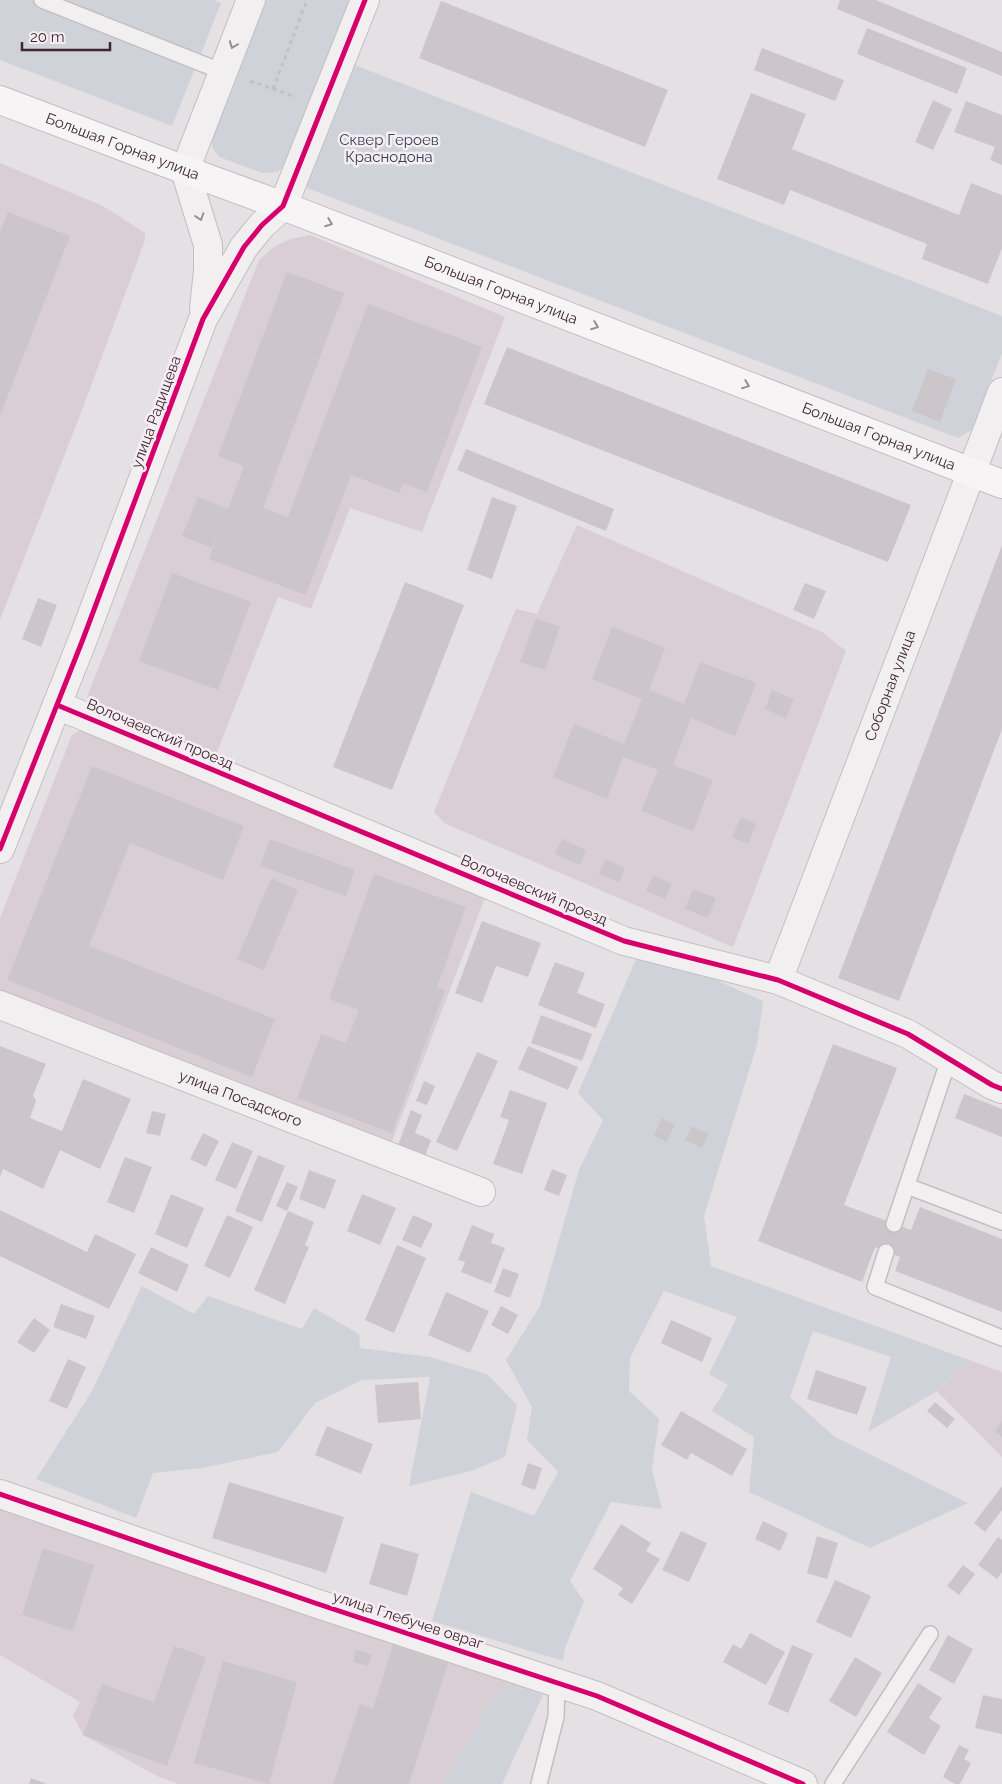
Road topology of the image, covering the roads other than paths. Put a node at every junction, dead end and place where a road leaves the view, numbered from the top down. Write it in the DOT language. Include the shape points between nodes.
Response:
graph roads {
  1 [pos="42,0"];
  2 [pos="251,0"];
  3 [pos="365,0"];
  4 [pos="223,72"];
  5 [pos="0,100"];
  6 [pos="185,170"];
  7 [pos="283,206"];
  8 [pos="203,319"];
  9 [pos="1002,392"];
  10 [pos="972,472"];
  11 [pos="1002,484"];
  12 [pos="57,705"];
  13 [pos="0,849"];
  14 [pos="778,980"];
  15 [pos="0,1005"];
  16 [pos="949,1059"];
  17 [pos="1002,1089"];
  18 [pos="907,1186"];
  19 [pos="481,1192"];
  20 [pos="1002,1222"];
  21 [pos="894,1224"];
  22 [pos="886,1252"];
  23 [pos="1002,1338"];
  24 [pos="0,1494"];
  25 [pos="930,1634"];
  26 [pos="557,1683"];
  27 [pos="539,1784"];
  28 [pos="803,1784"];
  29 [pos="833,1784"];
  1 -- 4 [label="lane"];
  2 -- 4 [label="street, one-way"];
  3 -- 7 [label="street, улица Радищева"];
  4 -- 6 [label="street"];
  5 -- 6 [label="main road, Большая Горная улица"];
  6 -- 7 [label="main road, Большая Горная улица"];
  6 -- 8 [label="street, улица Радищева, one-way" via="208,245"];
  7 -- 8 [label="street, улица Радищева" via="244,247"];
  7 -- 10 [label="main road, Большая Горная улица, one-way"];
  8 -- 12 [label="street, улица Радищева"];
  9 -- 10 [label="street, Соборная улица"];
  10 -- 11 [label="main road, Большая Горная улица"];
  10 -- 14 [label="street, Соборная улица"];
  12 -- 13 [label="street, улица Радищева"];
  12 -- 14 [label="street, Волочаевский проезд" via="624,941"];
  14 -- 16 [label="street, Волочаевский проезд" via="908,1034"];
  15 -- 19 [label="street, улица Посадского"];
  16 -- 17 [label="street, Волочаевский проезд"];
  16 -- 18 [label="lane"];
  18 -- 20 [label="lane"];
  18 -- 21 [label="lane"];
  22 -- 23 [label="lane" via="874,1286"];
  24 -- 26 [label="street, улица Глебучев овраг"];
  25 -- 29 [label="lane"];
  26 -- 27 [label="lane" via="556,1717"];
  26 -- 28 [label="street, улица Глебучев овраг" via="597,1696"];
}
